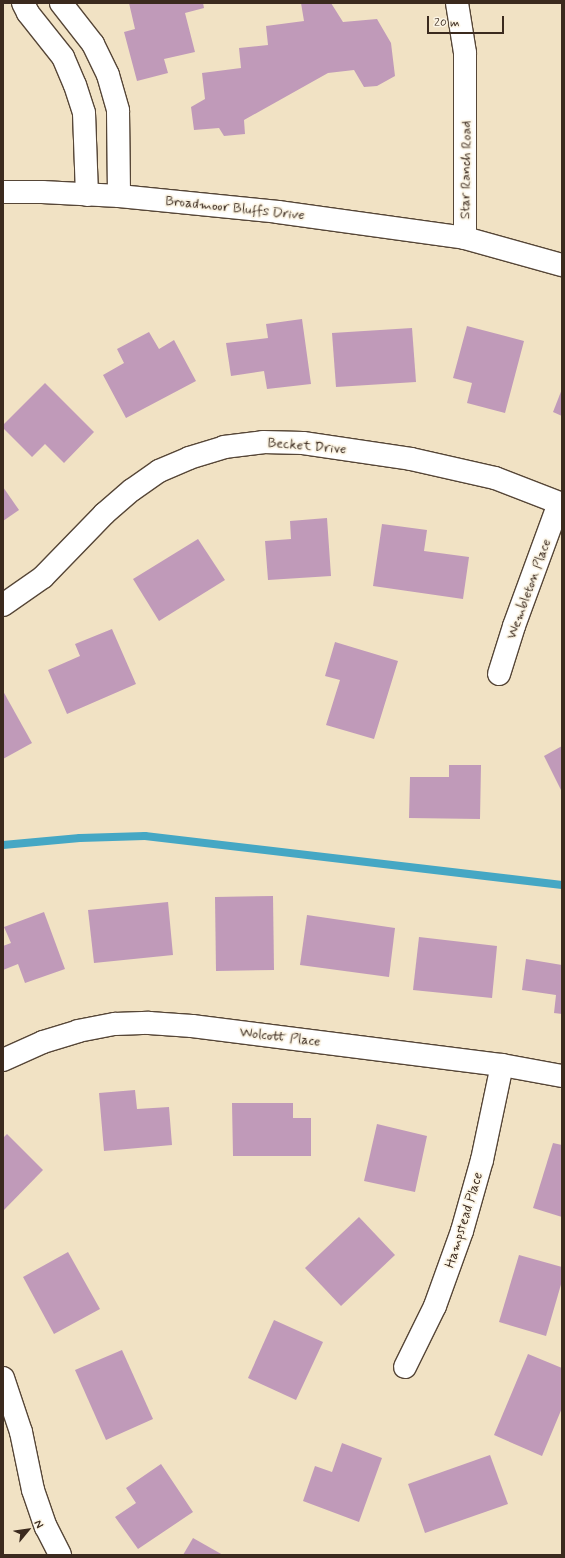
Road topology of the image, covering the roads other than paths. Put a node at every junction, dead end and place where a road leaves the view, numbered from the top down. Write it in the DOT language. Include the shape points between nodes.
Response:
graph roads {
  1 [pos="24,3"];
  2 [pos="61,3"];
  3 [pos="457,3"];
  4 [pos="3,192"];
  5 [pos="87,196"];
  6 [pos="119,196"];
  7 [pos="465,238"];
  8 [pos="562,265"];
  9 [pos="561,504"];
  10 [pos="3,605"];
  11 [pos="499,674"];
  12 [pos="3,1060"];
  13 [pos="502,1065"];
  14 [pos="562,1076"];
  15 [pos="405,1367"];
  16 [pos="3,1378"];
  17 [pos="60,1555"];
  1 -- 5 [label="street" via="28,13 63,57 84,112"];
  2 -- 6 [label="street" via="93,44 108,75 118,111"];
  3 -- 7 [label="street, Star Ranch Road" via="466,53"];
  4 -- 5 [label="street, Broadmoor Bluffs Drive"];
  5 -- 6 [label="street, Broadmoor Bluffs Drive"];
  6 -- 7 [label="street, Broadmoor Bluffs Drive" via="278,212"];
  7 -- 8 [label="street, Star Ranch Road"];
  9 -- 10 [label="street, Becket Drive" via="495,478 411,459 303,443 263,442 224,447 159,471 132,490 104,514 43,577"];
  9 -- 11 [label="street, Wembleton Place"];
  12 -- 13 [label="street, Wolcott Place" via="43,1042 78,1031 115,1024 149,1023 192,1026"];
  13 -- 14 [label="street, Wolcott Place"];
  13 -- 15 [label="street, Hampstead Place" via="482,1160 462,1231 435,1306"];
  16 -- 17 [label="street" via="21,1432 33,1490 46,1527"];
}
